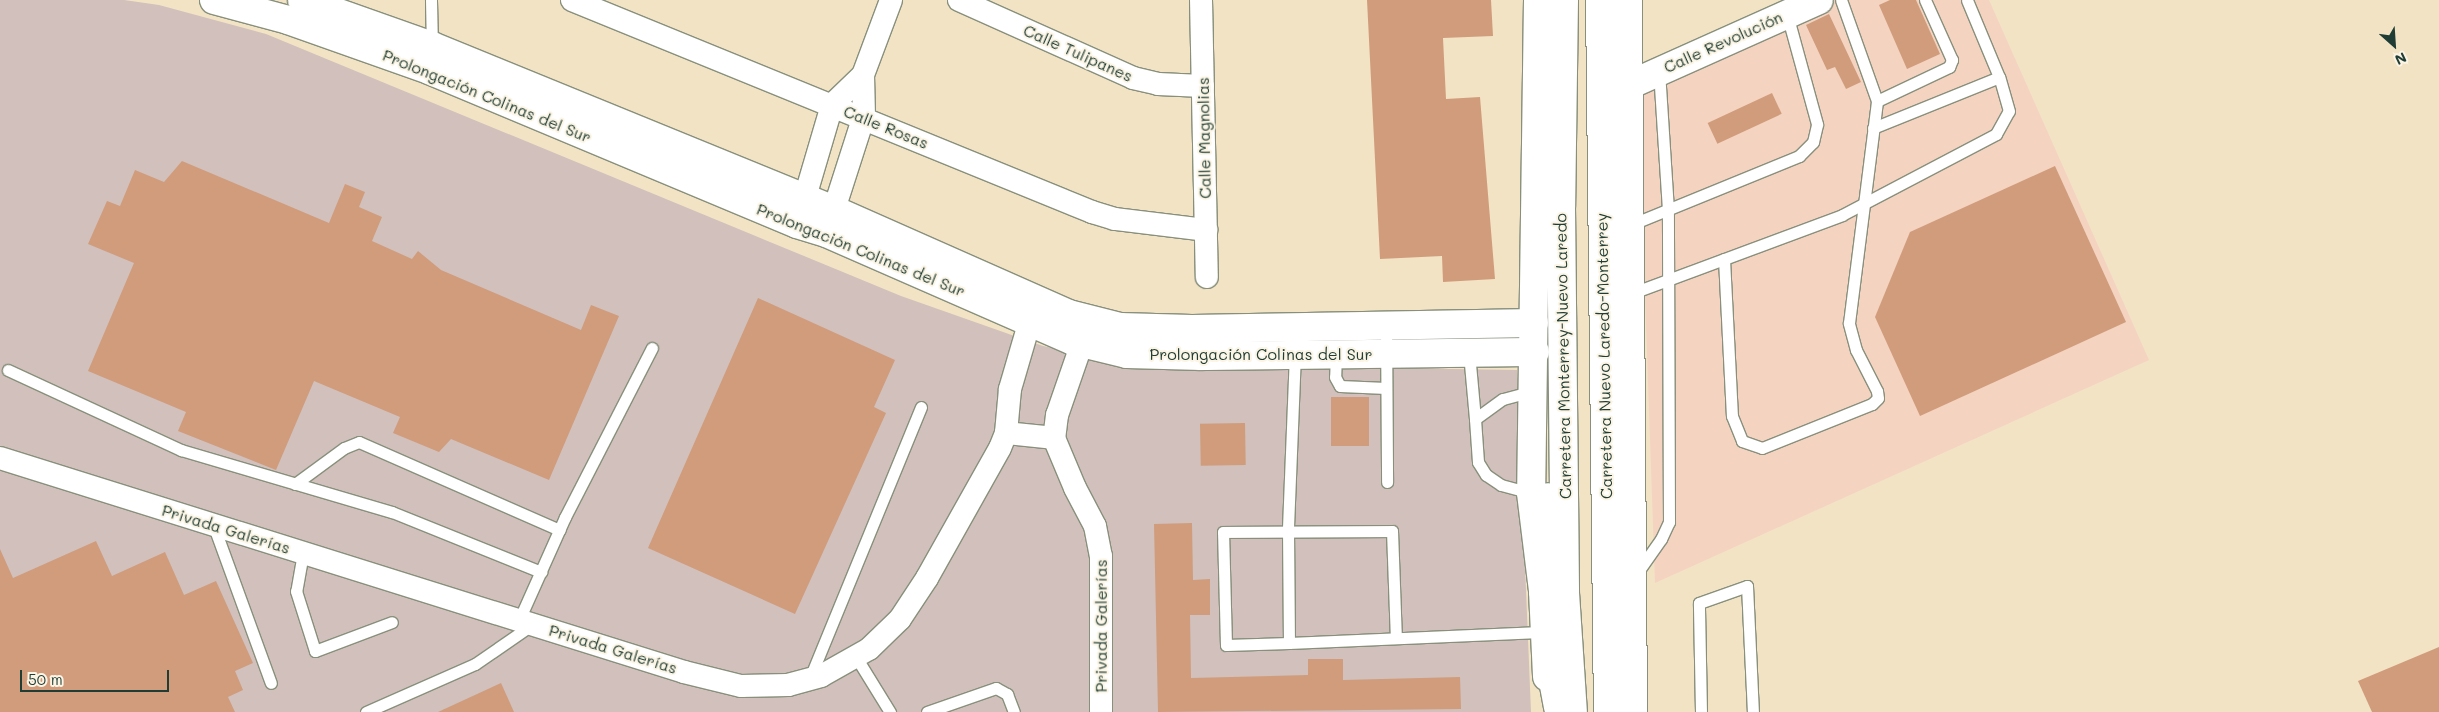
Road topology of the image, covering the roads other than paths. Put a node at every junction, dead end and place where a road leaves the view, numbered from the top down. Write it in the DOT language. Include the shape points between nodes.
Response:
graph roads {
  1 [pos="214,0"];
  2 [pos="302,0"];
  3 [pos="431,0"];
  4 [pos="572,0"];
  5 [pos="891,0"];
  6 [pos="959,0"];
  7 [pos="1201,0"];
  8 [pos="1538,0"];
  9 [pos="1564,0"];
  10 [pos="1600,0"];
  11 [pos="1628,0"];
  12 [pos="1819,0"];
  13 [pos="1841,0"];
  14 [pos="1924,0"];
  15 [pos="1967,0"];
  16 [pos="1787,14"];
  17 [pos="431,58"];
  18 [pos="1539,61"];
  19 [pos="1659,70"];
  20 [pos="863,75"];
  21 [pos="1999,77"];
  22 [pos="1203,86"];
  23 [pos="1626,86"];
  24 [pos="1877,100"];
  25 [pos="832,105"];
  26 [pos="864,116"];
  27 [pos="1873,128"];
  28 [pos="1865,203"];
  29 [pos="1561,207"];
  30 [pos="1668,210"];
  31 [pos="800,212"];
  32 [pos="830,222"];
  33 [pos="1628,226"];
  34 [pos="1206,230"];
  35 [pos="1724,259"];
  36 [pos="1207,276"];
  37 [pos="1668,280"];
  38 [pos="1628,294"];
  39 [pos="1033,310"];
  40 [pos="1534,323"];
  41 [pos="1386,325"];
  42 [pos="1336,326"];
  43 [pos="1296,327"];
  44 [pos="1084,331"];
  45 [pos="652,348"];
  46 [pos="1535,352"];
  47 [pos="1469,353"];
  48 [pos="1336,354"];
  49 [pos="1386,354"];
  50 [pos="1295,355"];
  51 [pos="8,370"];
  52 [pos="1565,381"];
  53 [pos="1386,388"];
  54 [pos="1532,390"];
  55 [pos="921,408"];
  56 [pos="1475,419"];
  57 [pos="1006,433"];
  58 [pos="1054,438"];
  59 [pos="0,458"];
  60 [pos="1387,482"];
  61 [pos="295,484"];
  62 [pos="1531,493"];
  63 [pos="213,524"];
  64 [pos="560,530"];
  65 [pos="1288,530"];
  66 [pos="303,553"];
  67 [pos="541,572"];
  68 [pos="1632,580"];
  69 [pos="1543,591"];
  70 [pos="392,622"];
  71 [pos="526,622"];
  72 [pos="1396,638"];
  73 [pos="1553,639"];
  74 [pos="1289,643"];
  75 [pos="856,658"];
  76 [pos="808,681"];
  77 [pos="271,682"];
  78 [pos="366,712"];
  79 [pos="890,712"];
  80 [pos="927,712"];
  81 [pos="1014,712"];
  82 [pos="1101,712"];
  83 [pos="1546,712"];
  84 [pos="1558,712"];
  85 [pos="1573,712"];
  86 [pos="1608,712"];
  87 [pos="1633,712"];
  88 [pos="1701,712"];
  89 [pos="1753,712"];
  1 -- 17 [label="main road, Prolongación Colinas del Sur"];
  2 -- 17 [label="main road, Prolongación Colinas del Sur"];
  3 -- 17 [label="lane"];
  4 -- 25 [label="street, Calle Rosas"];
  5 -- 20 [label="street"];
  6 -- 22 [label="street, Calle Tulipanes" via="1133,78 1158,84"];
  7 -- 22 [label="street, Calle Magnolias"];
  8 -- 18 [label="main road"];
  9 -- 29 [label="main road, Carretera Monterrey-Nuevo Laredo"];
  10 -- 86 [label="main road, Carretera Nuevo Laredo-Monterrey"];
  11 -- 23 [label="main road"];
  12 -- 16 [label="main road, Calle Revolución"];
  13 -- 24 [label="lane"];
  14 -- 24 [label="lane" via="1952,60 1949,67"];
  15 -- 21 [label="lane"];
  16 -- 19 [label="main road, Calle Revolución"];
  16 -- 30 [label="lane" via="1817,124 1813,142 1799,156"];
  17 -- 31 [label="main road, Prolongación Colinas del Sur"];
  18 -- 29 [label="main road" via="1553,191"];
  18 -- 40 [label="main road"];
  19 -- 23 [label="main road, Calle Revolución"];
  19 -- 30 [label="lane"];
  20 -- 25 [label="street"];
  20 -- 26 [label="street"];
  21 -- 27 [label="lane"];
  21 -- 28 [label="lane" via="2009,110 1996,134"];
  22 -- 34 [label="street, Calle Magnolias"];
  23 -- 33 [label="main road"];
  24 -- 27 [label="lane"];
  25 -- 26 [label="street, Calle Rosas"];
  25 -- 31 [label="street"];
  26 -- 32 [label="street"];
  26 -- 34 [label="street, Calle Rosas" via="1092,212 1115,219"];
  27 -- 28 [label="lane"];
  28 -- 35 [label="lane"];
  28 -- 35 [label="lane" via="1849,323 1856,350 1878,398 1872,404 1762,448 1742,441 1732,416"];
  29 -- 52 [label="main road, Carretera Monterrey-Nuevo Laredo"];
  30 -- 33 [label="lane"];
  30 -- 37 [label="lane"];
  31 -- 32 [label="main road, Prolongación Colinas del Sur"];
  32 -- 39 [label="main road, Prolongación Colinas del Sur"];
  33 -- 38 [label="main road"];
  34 -- 36 [label="street, Calle Magnolias"];
  35 -- 37 [label="lane"];
  37 -- 38 [label="lane"];
  37 -- 68 [label="lane" via="1669,522"];
  38 -- 68 [label="main road"];
  39 -- 44 [label="main road, Prolongación Colinas del Sur"];
  39 -- 57 [label="street, Privada Galerías" via="1010,389"];
  40 -- 41 [label="main road, Prolongación Colinas del Sur"];
  40 -- 46 [label="main road"];
  41 -- 42 [label="main road, Prolongación Colinas del Sur"];
  41 -- 49 [label="lane"];
  42 -- 43 [label="main road, Prolongación Colinas del Sur"];
  42 -- 48 [label="lane"];
  43 -- 44 [label="main road, Prolongación Colinas del Sur" via="1120,327"];
  43 -- 50 [label="lane"];
  44 -- 50 [label="main road, Prolongación Colinas del Sur" via="1127,354"];
  44 -- 58 [label="street" via="1057,415"];
  45 -- 64 [label="lane"];
  46 -- 47 [label="main road, Prolongación Colinas del Sur"];
  46 -- 54 [label="main road"];
  47 -- 49 [label="main road, Prolongación Colinas del Sur"];
  47 -- 56 [label="lane"];
  48 -- 49 [label="main road, Prolongación Colinas del Sur"];
  48 -- 50 [label="main road, Prolongación Colinas del Sur"];
  48 -- 53 [label="lane" via="1335,377 1340,386"];
  49 -- 53 [label="lane"];
  50 -- 65 [label="lane"];
  51 -- 61 [label="lane" via="181,450"];
  52 -- 69 [label="main road" via="1551,417"];
  52 -- 73 [label="main road, Carretera Monterrey-Nuevo Laredo"];
  53 -- 60 [label="lane"];
  54 -- 56 [label="lane" via="1503,398"];
  54 -- 62 [label="main road"];
  55 -- 76 [label="lane"];
  56 -- 62 [label="lane" via="1478,462 1486,475 1501,485"];
  57 -- 58 [label="street"];
  57 -- 75 [label="street, Privada Galerías" via="991,467 906,611 882,638"];
  58 -- 82 [label="street, Privada Galerías" via="1094,526 1101,556"];
  59 -- 63 [label="street, Privada Galerías"];
  61 -- 64 [label="lane" via="344,448 359,442"];
  61 -- 67 [label="lane" via="392,512"];
  62 -- 69 [label="main road"];
  63 -- 66 [label="street, Privada Galerías"];
  63 -- 77 [label="lane"];
  64 -- 67 [label="lane"];
  65 -- 72 [label="lane" via="1392,531"];
  65 -- 74 [label="lane"];
  65 -- 74 [label="lane" via="1223,532 1226,645"];
  66 -- 70 [label="lane" via="296,591 315,651"];
  66 -- 71 [label="street, Privada Galerías"];
  67 -- 71 [label="lane"];
  68 -- 87 [label="main road"];
  69 -- 73 [label="main road"];
  71 -- 76 [label="street, Privada Galerías" via="717,681 768,688"];
  71 -- 78 [label="lane" via="475,664"];
  72 -- 73 [label="lane"];
  72 -- 74 [label="lane"];
  73 -- 83 [label="main road"];
  73 -- 84 [label="main road"];
  73 -- 85 [label="main road, Carretera Monterrey-Nuevo Laredo"];
  75 -- 76 [label="street, Privada Galerías"];
  75 -- 79 [label="lane"];
  80 -- 81 [label="lane" via="996,688 1007,694"];
  88 -- 89 [label="lane" via="1698,603 1747,586"];
}
